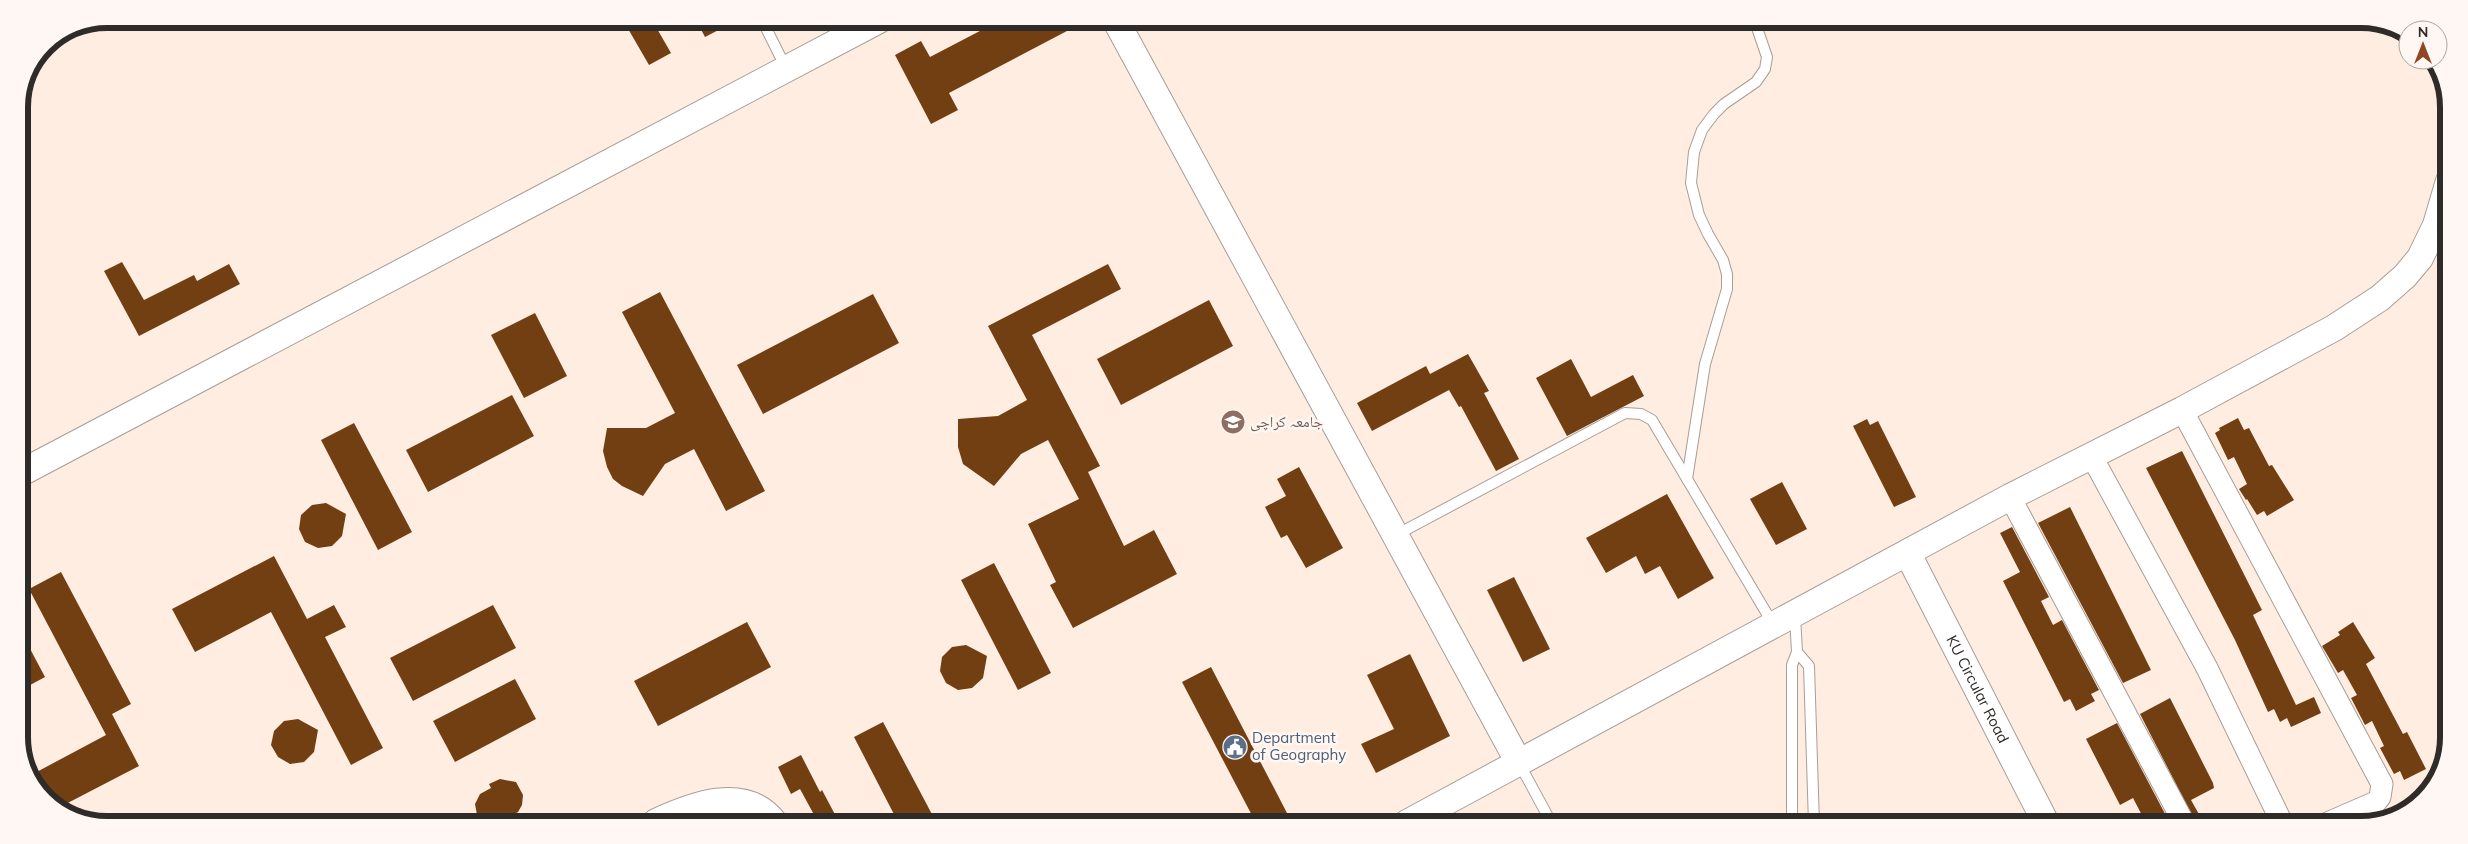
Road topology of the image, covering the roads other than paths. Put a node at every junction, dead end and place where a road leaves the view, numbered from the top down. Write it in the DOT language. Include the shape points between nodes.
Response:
graph roads {
  1 [pos="766,28"];
  2 [pos="864,28"];
  3 [pos="1120,28"];
  4 [pos="1757,28"];
  5 [pos="787,69"];
  6 [pos="2440,211"];
  7 [pos="2182,410"];
  8 [pos="2091,455"];
  9 [pos="28,469"];
  10 [pos="1687,479"];
  11 [pos="2010,497"];
  12 [pos="1395,535"];
  13 [pos="1908,554"];
  14 [pos="1784,621"];
  15 [pos="1797,652"];
  16 [pos="1519,763"];
  17 [pos="671,816"];
  18 [pos="767,816"];
  19 [pos="1420,816"];
  20 [pos="1548,816"];
  21 [pos="1792,816"];
  22 [pos="1814,816"];
  23 [pos="2042,816"];
  24 [pos="2180,816"];
  25 [pos="2279,816"];
  26 [pos="2344,816"];
  1 -- 5 [label="lane"];
  2 -- 5 [label="street"];
  3 -- 12 [label="street"];
  4 -- 10 [label="lane" via="1767,57 1765,69 1756,82 1714,114 1702,130 1694,152 1691,183 1699,215 1728,274 1727,289 1706,364"];
  5 -- 9 [label="street"];
  6 -- 7 [label="street" via="2420,258 2380,298 2334,328"];
  7 -- 8 [label="street"];
  7 -- 26 [label="street" via="2382,784 2376,802"];
  8 -- 11 [label="street"];
  8 -- 25 [label="street" via="2207,668"];
  10 -- 12 [label="lane" via="1652,420 1641,414 1625,413"];
  10 -- 14 [label="lane"];
  11 -- 13 [label="street"];
  11 -- 24 [label="street"];
  12 -- 16 [label="street"];
  13 -- 14 [label="street"];
  13 -- 23 [label="street, KU Circular Road"];
  14 -- 15 [label="lane"];
  14 -- 16 [label="street"];
  15 -- 21 [label="lane" via="1792,665"];
  15 -- 22 [label="lane" via="1809,666"];
  16 -- 19 [label="street"];
  16 -- 20 [label="lane"];
  17 -- 18 [label="street" via="697,806 733,801 757,808"];
}
